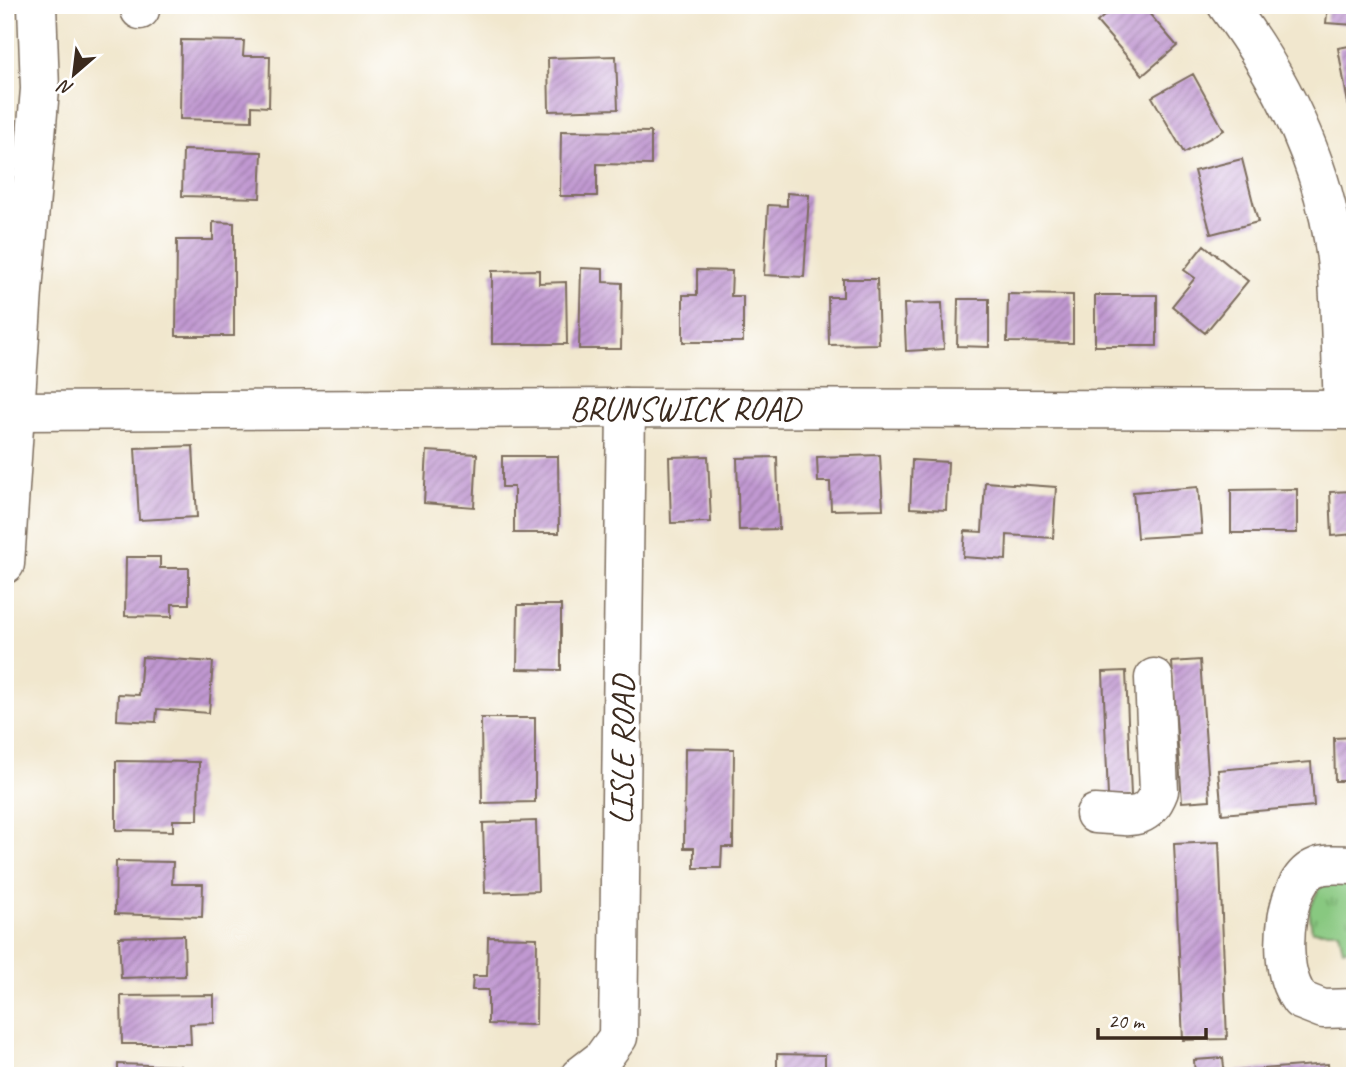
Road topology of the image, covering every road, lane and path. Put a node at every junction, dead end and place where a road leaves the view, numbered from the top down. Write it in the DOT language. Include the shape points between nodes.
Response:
graph roads {
  1 [pos="37,5"];
  2 [pos="1227,5"];
  3 [pos="1341,214"];
  4 [pos="626,408"];
  5 [pos="1349,410"];
  6 [pos="16,411"];
  7 [pos="5,564"];
  8 [pos="1154,678"];
  9 [pos="1095,814"];
  10 [pos="1355,865"];
  11 [pos="1355,1008"];
  12 [pos="580,1076"];
  1 -- 6 [label="street" via="40,89"];
  2 -- 3 [label="street" via="1257,46 1292,110 1316,171"];
  3 -- 5 [label="street" via="1337,266"];
  4 -- 5 [label="street, BRUNSWICK ROAD"];
  4 -- 6 [label="street, BRUNSWICK ROAD"];
  4 -- 12 [label="street, LISLE ROAD" via="618,1037 602,1059"];
  6 -- 7 [label="street"];
  8 -- 9 [label="street" via="1159,791 1153,807 1141,815"];
  10 -- 11 [label="street" via="1317,867 1299,880 1289,902 1286,938 1289,979 1300,1000 1323,1009"];
}
